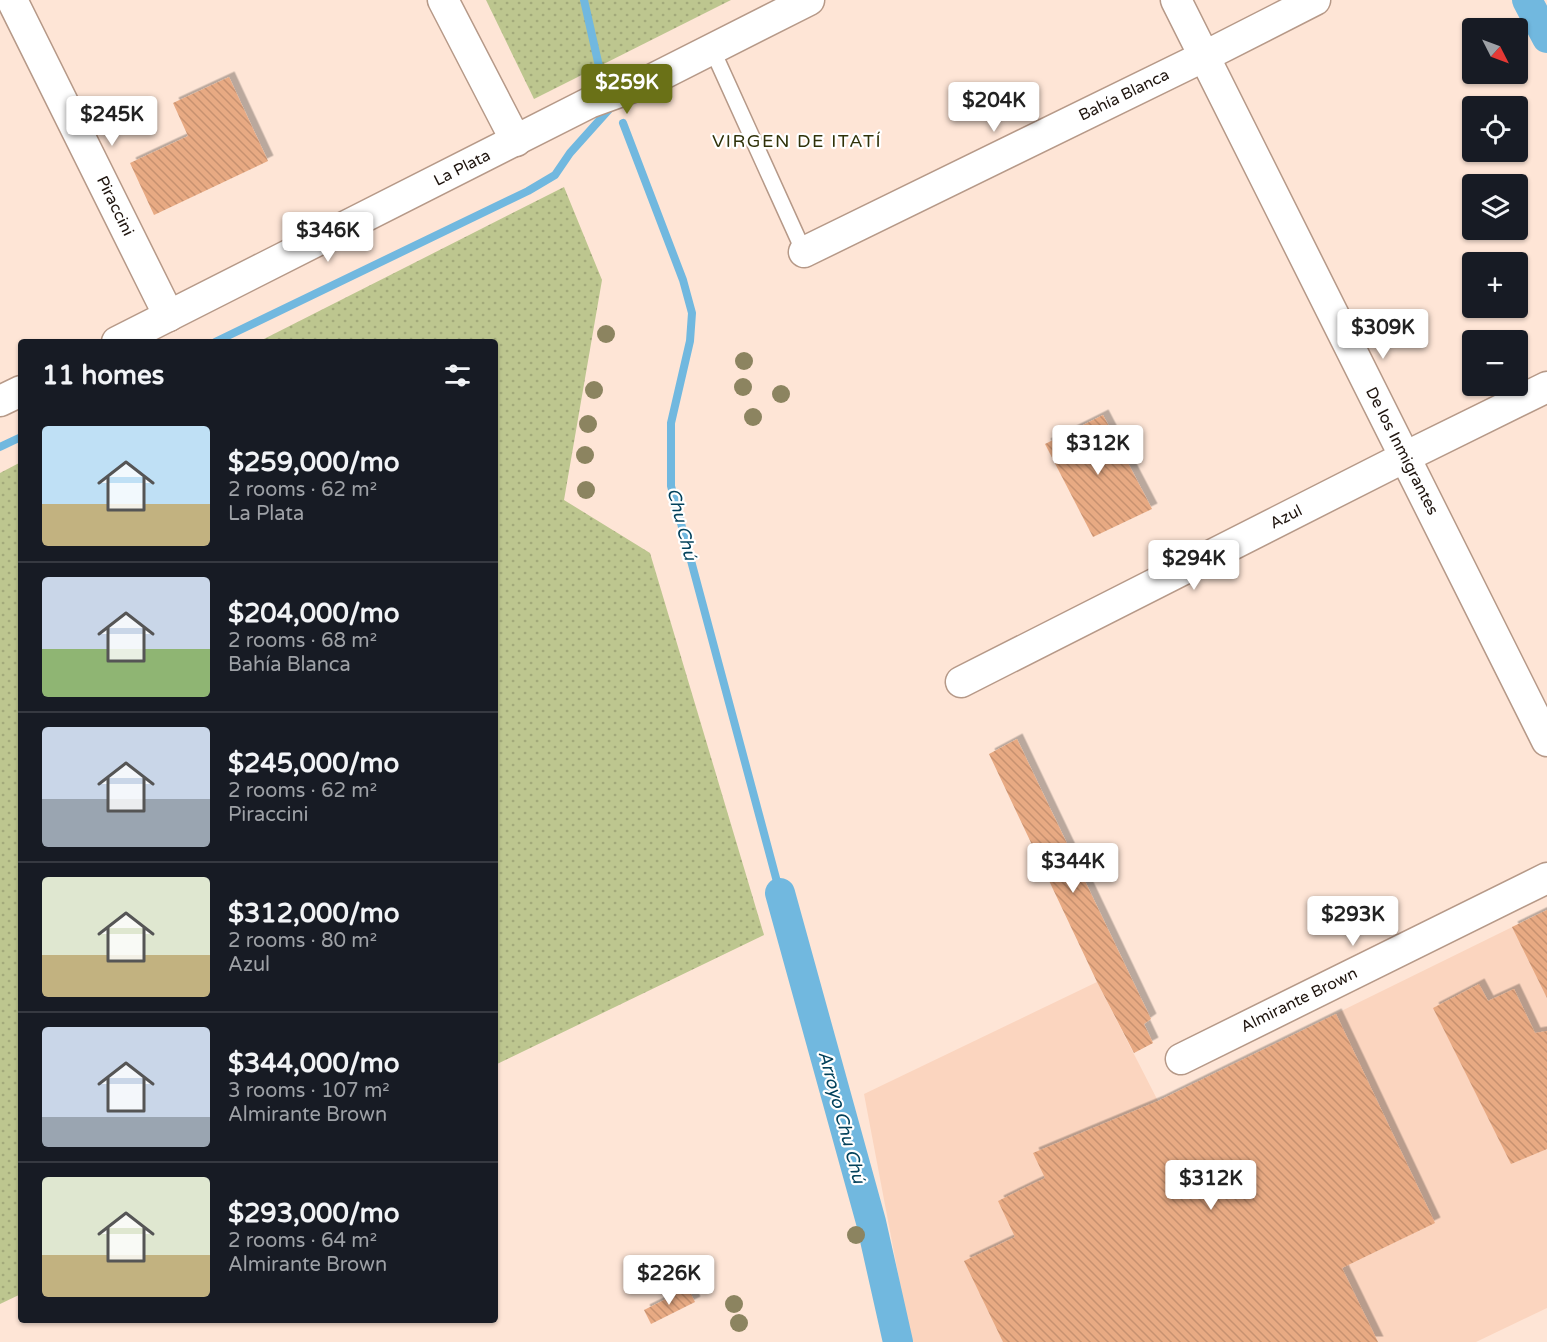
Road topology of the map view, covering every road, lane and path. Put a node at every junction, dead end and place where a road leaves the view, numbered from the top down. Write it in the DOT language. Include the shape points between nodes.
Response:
graph roads {
  1 [pos="12,0"];
  2 [pos="443,0"];
  3 [pos="809,0"];
  4 [pos="1176,0"];
  5 [pos="1315,0"];
  6 [pos="712,49"];
  7 [pos="1205,56"];
  8 [pos="516,141"];
  9 [pos="804,252"];
  10 [pos="169,316"];
  11 [pos="123,339"];
  12 [pos="1547,387"];
  13 [pos="18,392"];
  14 [pos="0,401"];
  15 [pos="1405,457"];
  16 [pos="962,682"];
  17 [pos="1547,741"];
  18 [pos="1547,878"];
  19 [pos="1181,1059"];
  1 -- 10 [label="street, Piraccini"];
  2 -- 8 [label="street"];
  3 -- 6 [label="street, La Plata"];
  4 -- 7 [label="street, De los Inmigrantes"];
  5 -- 7 [label="street, Bahía Blanca"];
  6 -- 8 [label="street, La Plata"];
  6 -- 9 [label="lane"];
  7 -- 9 [label="street, Bahía Blanca"];
  7 -- 15 [label="street, De los Inmigrantes"];
  8 -- 10 [label="street, La Plata"];
  10 -- 11 [label="street, La Plata"];
  12 -- 15 [label="street, Azul"];
  13 -- 14 [label="street"];
  15 -- 16 [label="street, Azul"];
  15 -- 17 [label="street, De los Inmigrantes"];
  18 -- 19 [label="street, Almirante Brown"];
}
